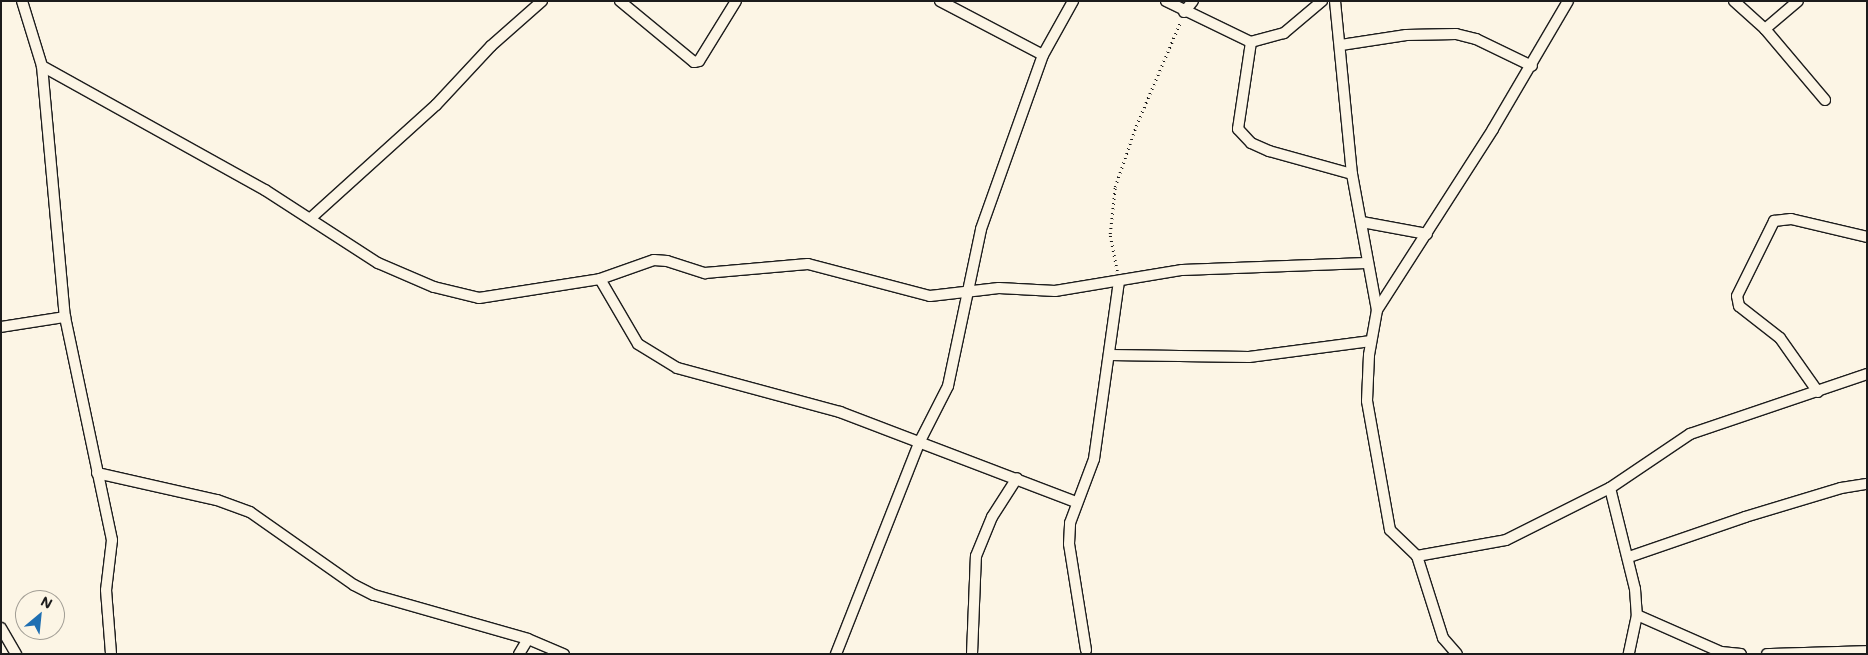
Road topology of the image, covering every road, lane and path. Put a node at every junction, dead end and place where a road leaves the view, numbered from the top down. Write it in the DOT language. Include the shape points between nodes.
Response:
graph roads {
  1 [pos="22,1"];
  2 [pos="542,1"];
  3 [pos="620,1"];
  4 [pos="736,1"];
  5 [pos="940,1"];
  6 [pos="1073,1"];
  7 [pos="1166,1"];
  8 [pos="1193,1"];
  9 [pos="1322,1"];
  10 [pos="1335,1"];
  11 [pos="1568,1"];
  12 [pos="1734,1"];
  13 [pos="1798,1"];
  14 [pos="1184,12"];
  15 [pos="1765,29"];
  16 [pos="1251,42"];
  17 [pos="1341,45"];
  18 [pos="1043,55"];
  19 [pos="42,66"];
  20 [pos="1532,66"];
  21 [pos="1825,100"];
  22 [pos="1352,174"];
  23 [pos="312,217"];
  24 [pos="1362,222"];
  25 [pos="1426,234"];
  26 [pos="1867,237"];
  27 [pos="1366,263"];
  28 [pos="600,279"];
  29 [pos="1119,281"];
  30 [pos="969,293"];
  31 [pos="1377,310"];
  32 [pos="65,317"];
  33 [pos="1,327"];
  34 [pos="1372,341"];
  35 [pos="1110,356"];
  36 [pos="1867,374"];
  37 [pos="1818,392"];
  38 [pos="919,443"];
  39 [pos="97,473"];
  40 [pos="1017,478"];
  41 [pos="1867,484"];
  42 [pos="1610,488"];
  43 [pos="1076,502"];
  44 [pos="1417,556"];
  45 [pos="1629,557"];
  46 [pos="1637,615"];
  47 [pos="1,628"];
  48 [pos="528,639"];
  49 [pos="1086,650"];
  50 [pos="1867,651"];
  51 [pos="16,654"];
  52 [pos="111,654"];
  53 [pos="519,654"];
  54 [pos="564,654"];
  55 [pos="836,654"];
  56 [pos="972,654"];
  57 [pos="1457,654"];
  58 [pos="1629,654"];
  59 [pos="1742,654"];
  60 [pos="1767,654"];
  1 -- 19 [label="street"];
  2 -- 23 [label="street" via="491,46 436,105"];
  3 -- 4 [label="street" via="694,62 699,61"];
  5 -- 18 [label="street"];
  6 -- 18 [label="street"];
  7 -- 14 [label="street"];
  8 -- 14 [label="street"];
  9 -- 16 [label="street" via="1284,33"];
  10 -- 17 [label="street"];
  11 -- 20 [label="street"];
  12 -- 15 [label="street"];
  13 -- 15 [label="street"];
  14 -- 16 [label="street"];
  14 -- 29 [label="path" via="1136,126 1115,186 1110,234"];
  15 -- 21 [label="street"];
  16 -- 22 [label="street" via="1238,119 1242,137 1269,150"];
  17 -- 20 [label="street" via="1406,35 1456,34 1476,39"];
  17 -- 22 [label="street"];
  18 -- 30 [label="street" via="981,229"];
  19 -- 23 [label="street"];
  19 -- 32 [label="street"];
  20 -- 25 [label="street"];
  22 -- 24 [label="street"];
  23 -- 28 [label="street" via="378,262 406,276 479,298"];
  24 -- 25 [label="street"];
  24 -- 27 [label="street"];
  25 -- 31 [label="street"];
  26 -- 37 [label="street" via="1791,219 1774,221 1737,296 1739,306 1780,338"];
  27 -- 29 [label="street" via="1182,270"];
  27 -- 31 [label="street"];
  28 -- 30 [label="street" via="654,260 667,260 705,273 808,264 910,293 930,296"];
  28 -- 38 [label="street" via="638,344 677,368 830,408"];
  29 -- 30 [label="street" via="1055,292 999,288"];
  29 -- 35 [label="street"];
  30 -- 38 [label="street" via="953,372"];
  31 -- 34 [label="street"];
  32 -- 33 [label="street"];
  32 -- 39 [label="street"];
  34 -- 35 [label="street" via="1249,358"];
  34 -- 44 [label="street" via="1367,401 1387,516 1390,530"];
  35 -- 43 [label="street" via="1094,459"];
  36 -- 37 [label="street"];
  37 -- 42 [label="street" via="1697,431"];
  38 -- 40 [label="street"];
  38 -- 55 [label="street"];
  39 -- 48 [label="street" via="218,500 242,509 279,530 354,585 374,595"];
  39 -- 52 [label="street" via="106,499 112,540 106,590"];
  40 -- 43 [label="street"];
  40 -- 56 [label="street" via="992,517 976,556"];
  41 -- 45 [label="street" via="1841,488 1744,517"];
  42 -- 44 [label="street" via="1506,540"];
  42 -- 45 [label="street"];
  43 -- 49 [label="street" via="1069,544"];
  44 -- 57 [label="street" via="1443,638"];
  45 -- 46 [label="street"];
  46 -- 58 [label="street"];
  46 -- 59 [label="street" via="1721,652"];
  47 -- 51 [label="street"];
  48 -- 53 [label="street"];
  48 -- 54 [label="street"];
  50 -- 60 [label="street"];
}
